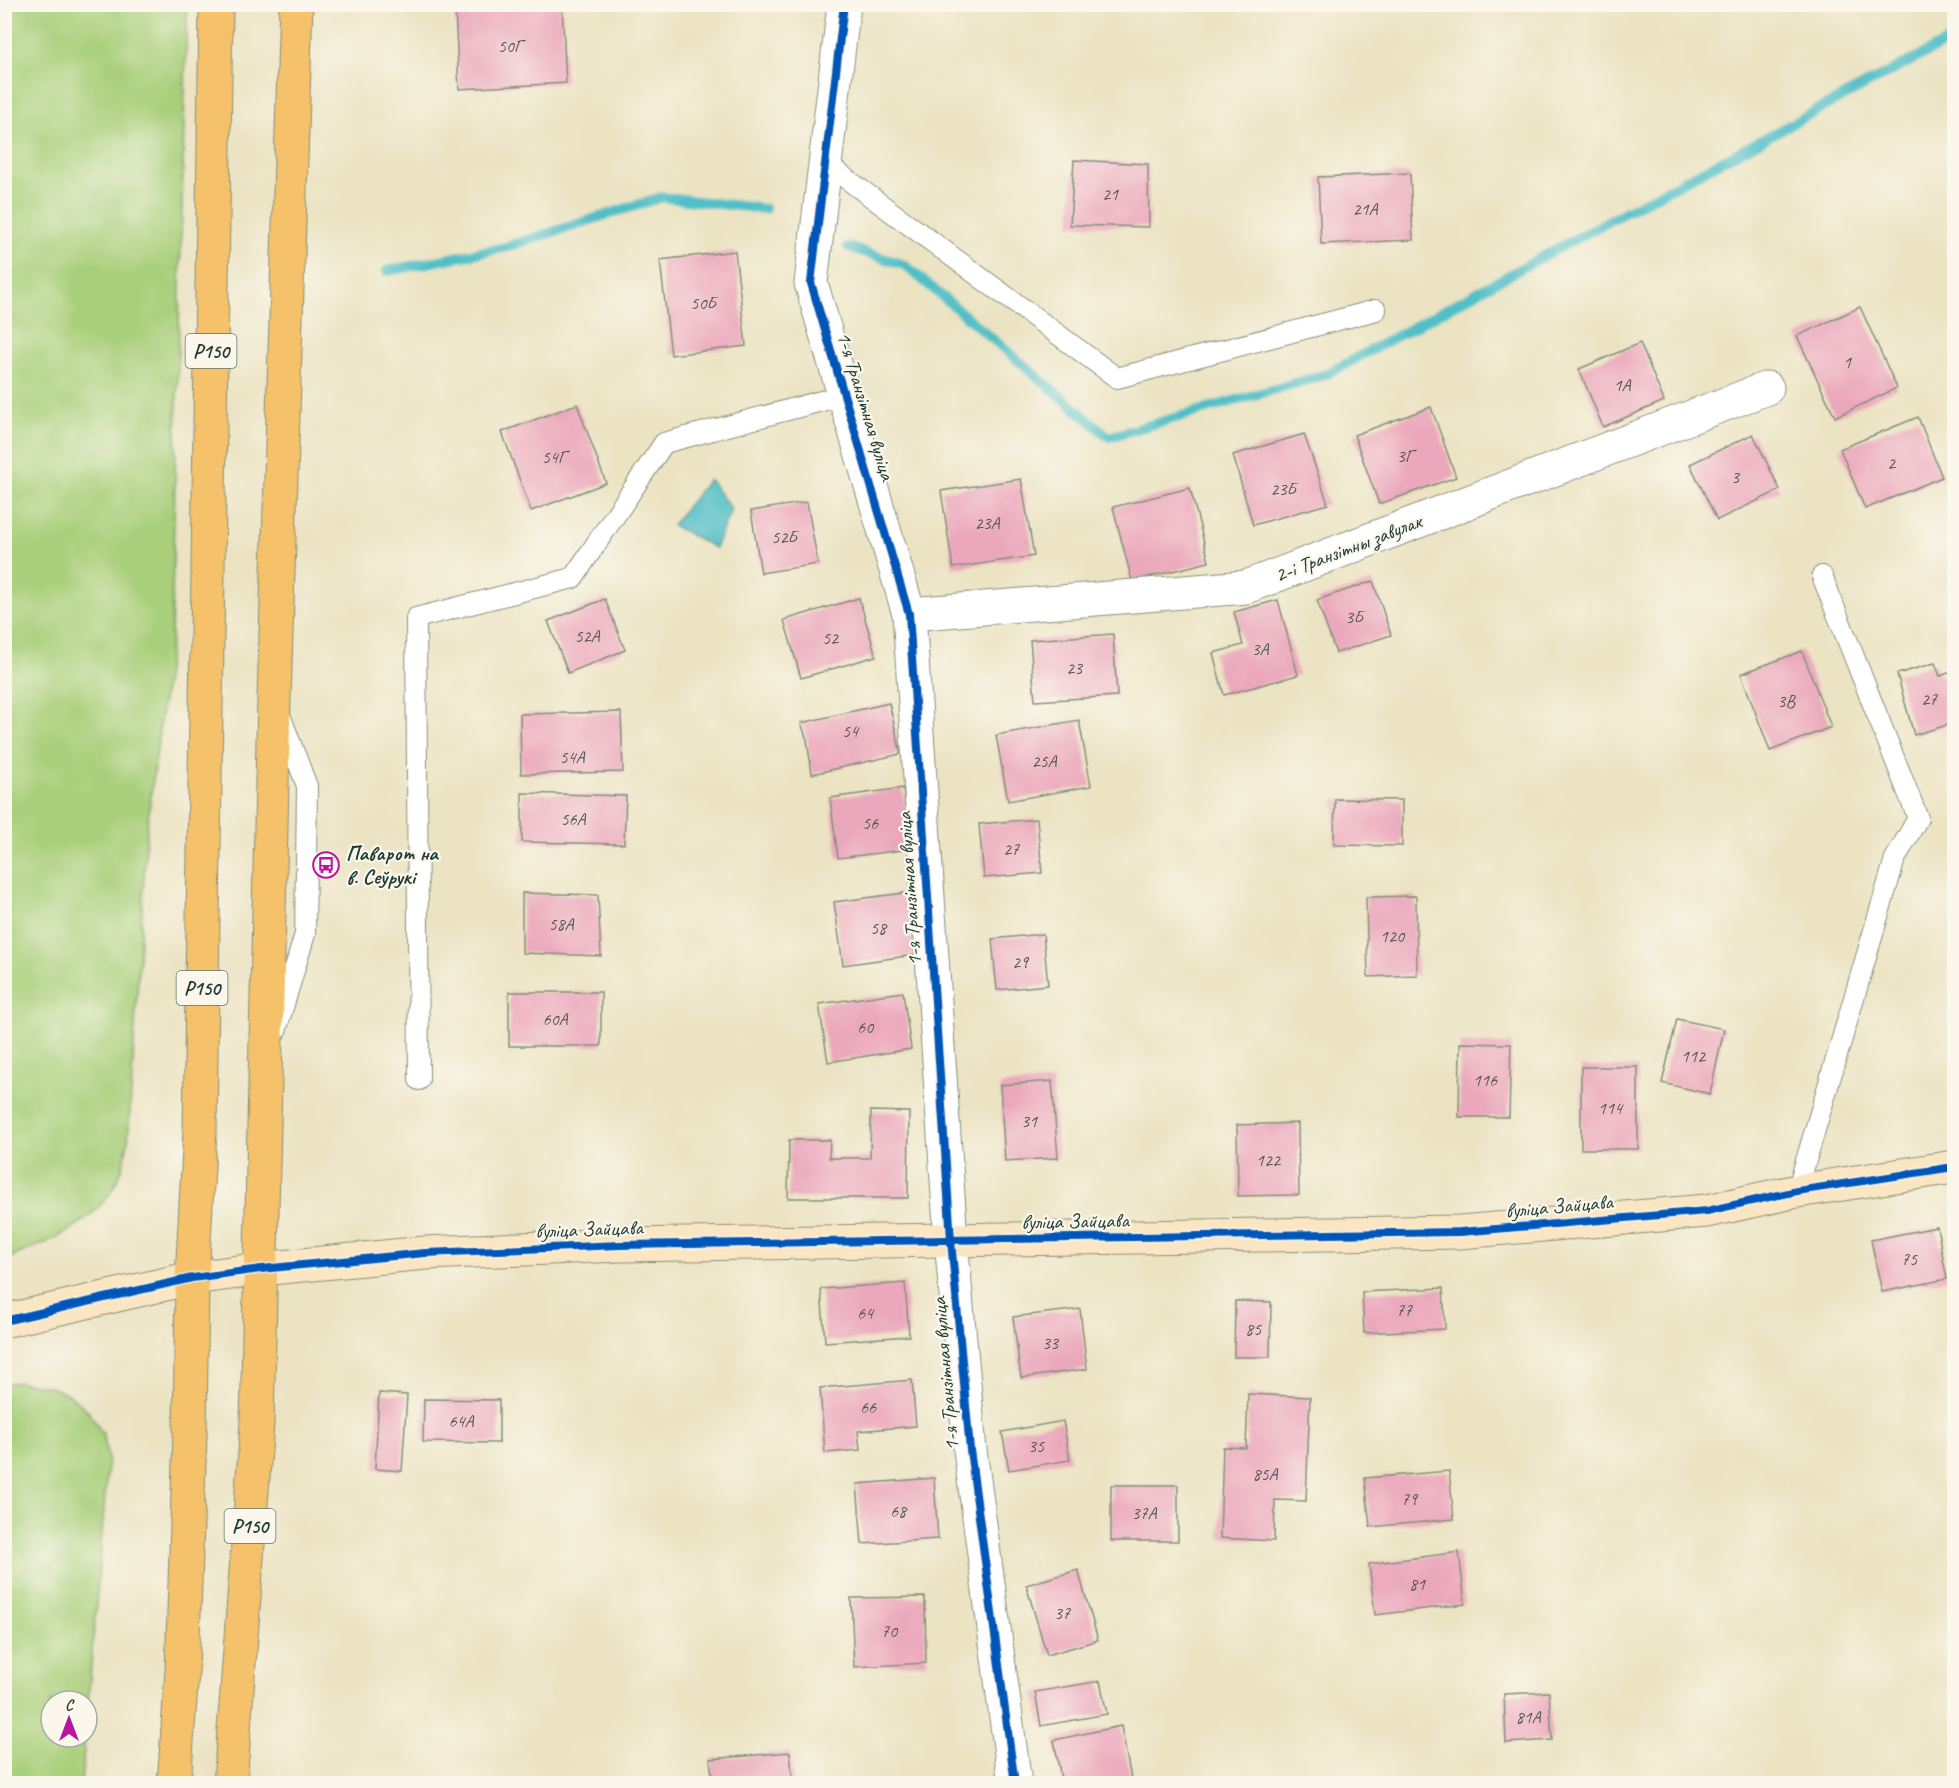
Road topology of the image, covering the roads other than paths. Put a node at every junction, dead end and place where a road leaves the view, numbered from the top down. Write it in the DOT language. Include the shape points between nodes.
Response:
graph roads {
  1 [pos="216,4"];
  2 [pos="296,4"];
  3 [pos="844,4"];
  4 [pos="825,163"];
  5 [pos="1376,310"];
  6 [pos="1767,388"];
  7 [pos="844,395"];
  8 [pos="1822,576"];
  9 [pos="909,614"];
  10 [pos="419,1080"];
  11 [pos="1954,1167"];
  12 [pos="1797,1191"];
  13 [pos="951,1240"];
  14 [pos="261,1269"];
  15 [pos="192,1278"];
  16 [pos="4,1321"];
  17 [pos="174,1784"];
  18 [pos="230,1784"];
  19 [pos="1016,1784"];
  1 -- 15 [label="main road, Р150" via="200,1131"];
  2 -- 14 [label="main road, Р150"];
  3 -- 4 [label="street, 1-я Транзітная вуліца"];
  4 -- 5 [label="lane" via="1117,378"];
  4 -- 7 [label="street, 1-я Транзітная вуліца" via="811,283"];
  6 -- 9 [label="street, 2-і Транзітны завулак" via="1246,587"];
  7 -- 9 [label="street, 1-я Транзітная вуліца"];
  7 -- 10 [label="lane" via="664,443 573,578 416,618"];
  8 -- 12 [label="lane" via="1918,818 1895,859"];
  9 -- 13 [label="street, 1-я Транзітная вуліца"];
  11 -- 12 [label="street, вуліца Зайцава"];
  12 -- 13 [label="street, вуліца Зайцава" via="1707,1211 1460,1232"];
  13 -- 14 [label="street, вуліца Зайцава" via="620,1245 425,1253"];
  13 -- 19 [label="street, 1-я Транзітная вуліца" via="970,1450"];
  14 -- 15 [label="street, вуліца Зайцава"];
  14 -- 18 [label="main road, Р150" via="256,1424"];
  15 -- 16 [label="street, вуліца Зайцава"];
  15 -- 17 [label="main road, Р150" via="182,1671"];
}
